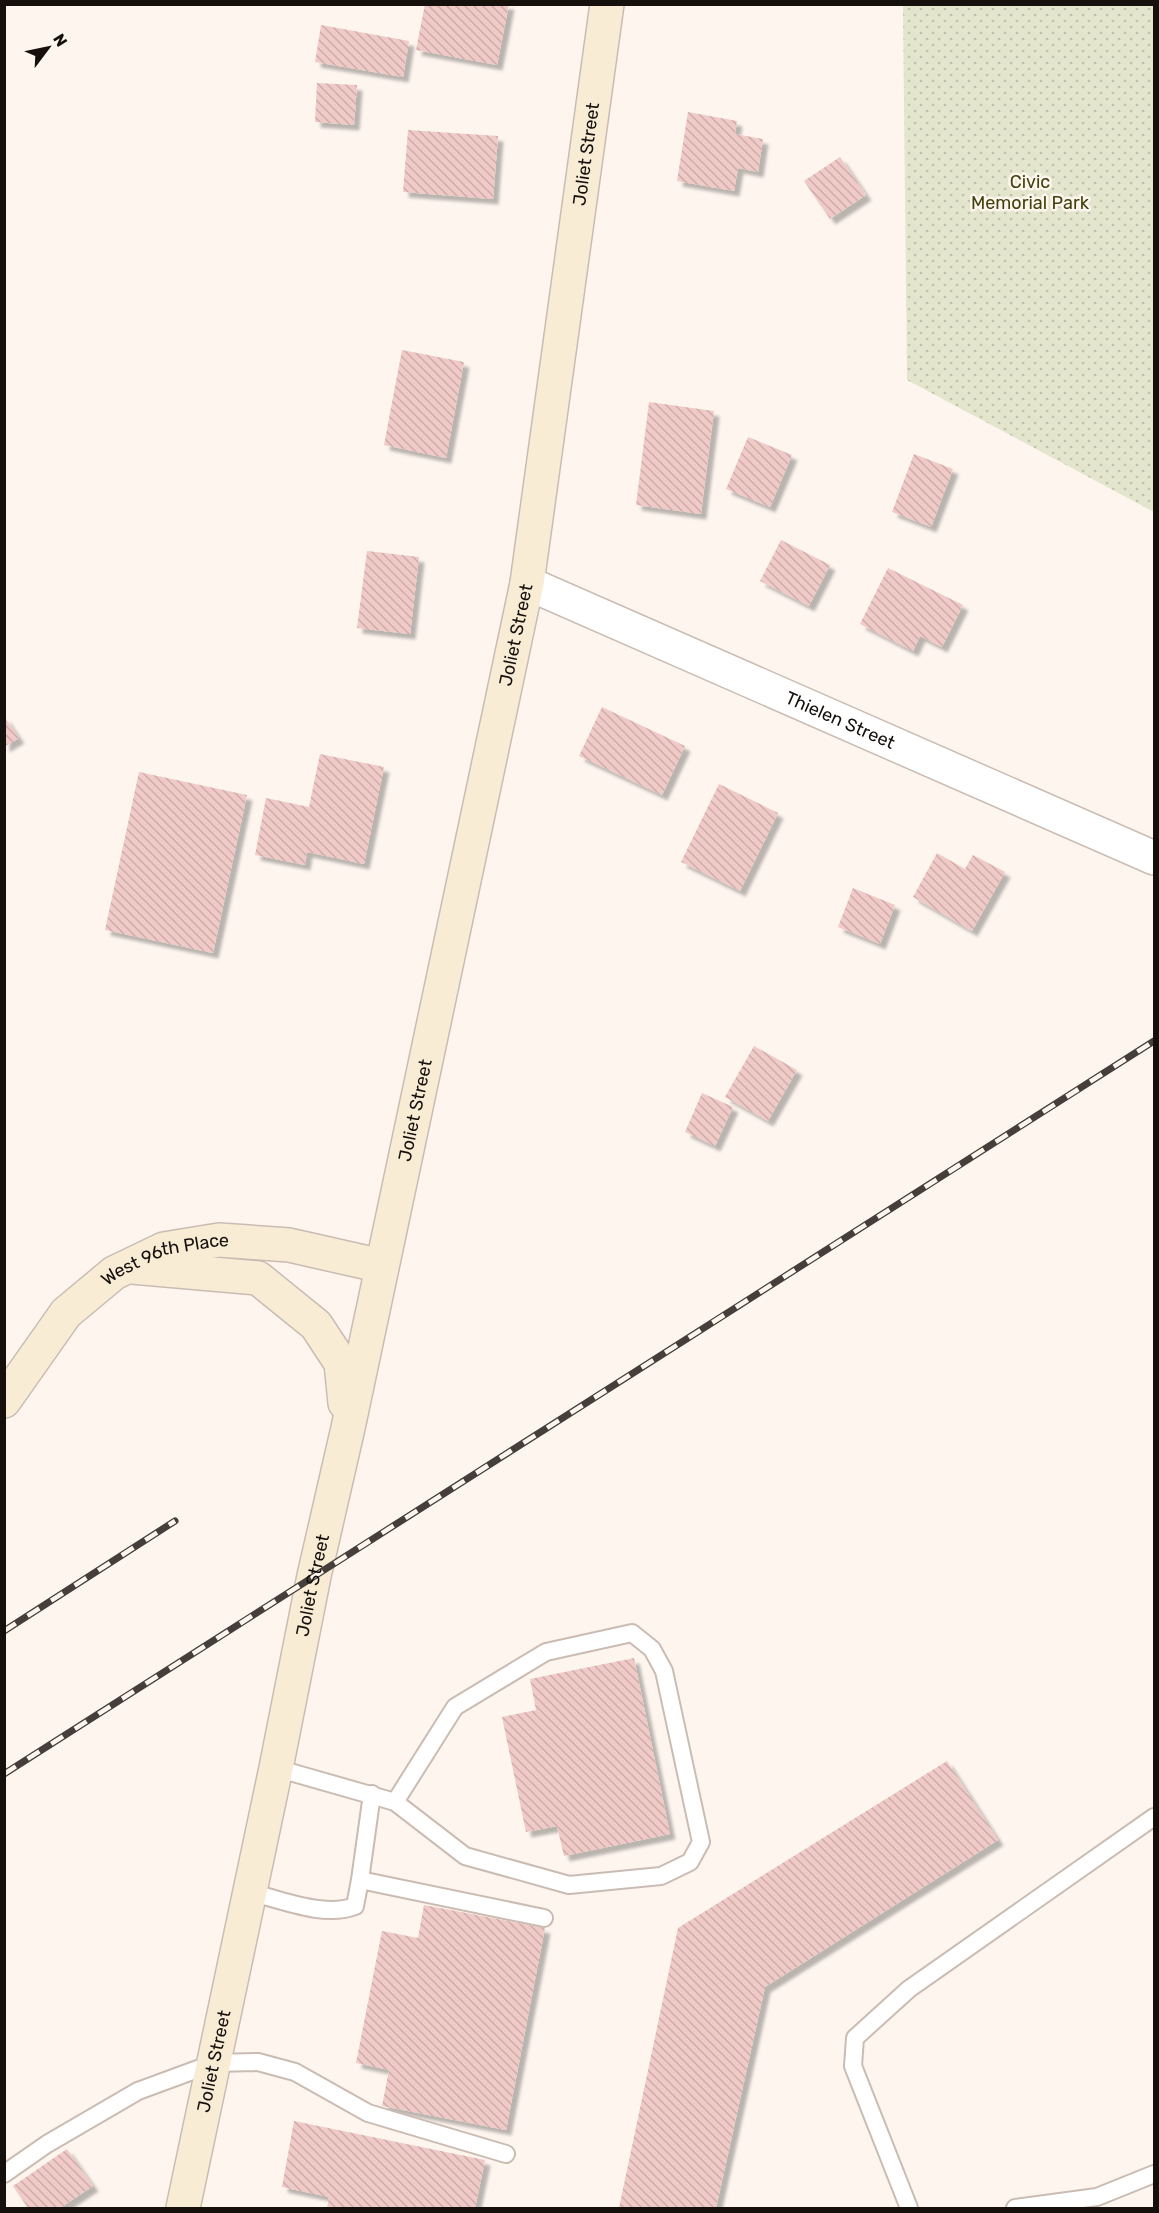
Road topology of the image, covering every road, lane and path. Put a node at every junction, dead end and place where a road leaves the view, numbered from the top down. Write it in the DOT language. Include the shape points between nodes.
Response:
graph roads {
  1 [pos="607,4"];
  2 [pos="527,583"];
  3 [pos="1155,858"];
  4 [pos="382,1266"];
  5 [pos="127,1267"];
  6 [pos="4,1401"];
  7 [pos="348,1428"];
  8 [pos="276,1768"];
  9 [pos="372,1794"];
  10 [pos="394,1802"];
  11 [pos="1155,1817"];
  12 [pos="360,1880"];
  13 [pos="250,1892"];
  14 [pos="544,1918"];
  15 [pos="214,2063"];
  16 [pos="506,2154"];
  17 [pos="4,2174"];
  18 [pos="1155,2174"];
  19 [pos="188,2207"];
  20 [pos="909,2208"];
  21 [pos="1015,2208"];
  1 -- 2 [label="street, Joliet Street"];
  2 -- 3 [label="street, Thielen Street"];
  2 -- 4 [label="street, Joliet Street"];
  4 -- 5 [label="street, West 96th Place" via="289,1245 219,1240 164,1249"];
  4 -- 7 [label="street, Joliet Street"];
  5 -- 6 [label="street, West 96th Place" via="114,1273 66,1313"];
  5 -- 7 [label="street" via="258,1278 316,1325 341,1363"];
  7 -- 8 [label="street, Joliet Street"];
  8 -- 9 [label="lane"];
  8 -- 13 [label="street, Joliet Street"];
  9 -- 10 [label="lane"];
  9 -- 12 [label="lane"];
  10 -- 10 [label="lane" via="465,1856 569,1885 661,1876 690,1862 701,1842 664,1671 652,1649 632,1632 546,1652 455,1707"];
  11 -- 20 [label="lane" via="909,1989 855,2038 853,2066"];
  12 -- 13 [label="lane" via="355,1906 343,1910 322,1910"];
  12 -- 14 [label="lane"];
  13 -- 15 [label="street, Joliet Street"];
  15 -- 16 [label="lane" via="258,2062 295,2072 368,2113"];
  15 -- 17 [label="lane" via="138,2091"];
  15 -- 19 [label="street, Joliet Street"];
  18 -- 21 [label="lane" via="1097,2197"];
}
